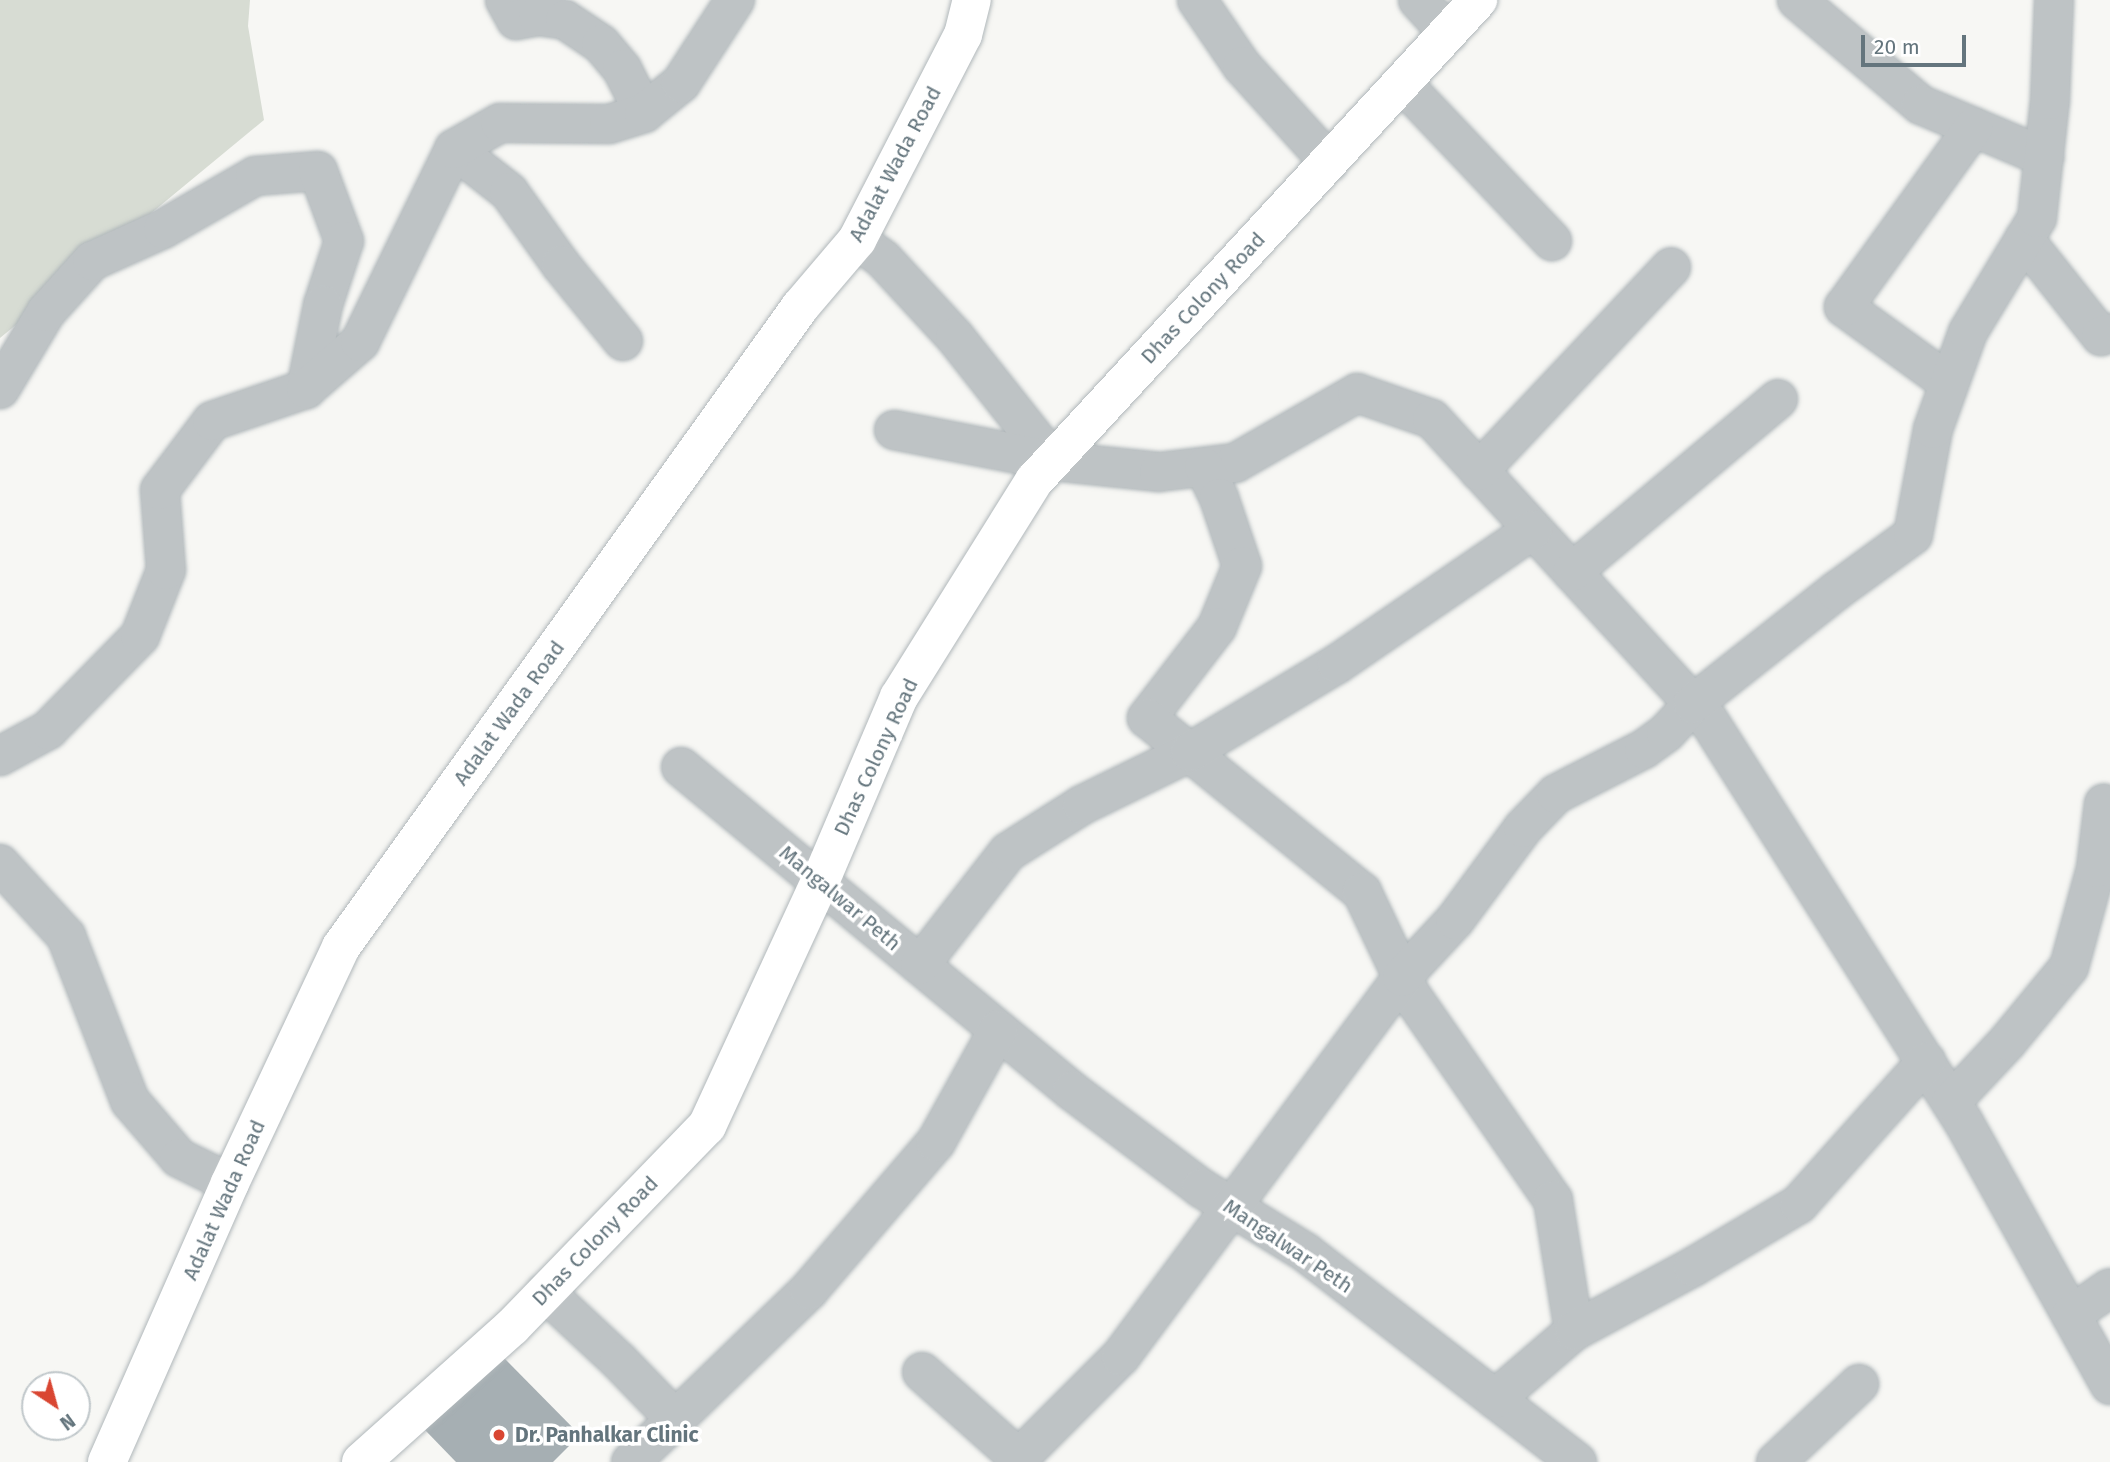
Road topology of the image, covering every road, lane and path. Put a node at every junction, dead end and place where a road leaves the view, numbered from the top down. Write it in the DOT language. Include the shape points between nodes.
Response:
graph roads {
  1 [pos="505,0"];
  2 [pos="735,0"];
  3 [pos="972,0"];
  4 [pos="1197,0"];
  5 [pos="1418,0"];
  6 [pos="1478,0"];
  7 [pos="1797,0"];
  8 [pos="2054,0"];
  9 [pos="1448,33"];
  10 [pos="1402,83"];
  11 [pos="644,113"];
  12 [pos="1974,127"];
  13 [pos="454,149"];
  14 [pos="2044,157"];
  15 [pos="1329,162"];
  16 [pos="2024,239"];
  17 [pos="857,240"];
  18 [pos="1552,241"];
  19 [pos="1671,267"];
  20 [pos="2110,333"];
  21 [pos="623,341"];
  22 [pos="1949,383"];
  23 [pos="0,389"];
  24 [pos="306,389"];
  25 [pos="1778,398"];
  26 [pos="894,430"];
  27 [pos="1053,461"];
  28 [pos="1204,467"];
  29 [pos="1479,471"];
  30 [pos="1533,530"];
  31 [pos="1572,572"];
  32 [pos="1693,704"];
  33 [pos="1190,752"];
  34 [pos="0,756"];
  35 [pos="681,766"];
  36 [pos="2104,803"];
  37 [pos="0,864"];
  38 [pos="820,882"];
  39 [pos="920,965"];
  40 [pos="1402,977"];
  41 [pos="999,1030"];
  42 [pos="1926,1062"];
  43 [pos="1951,1102"];
  44 [pos="230,1184"];
  45 [pos="1230,1205"];
  46 [pos="2110,1288"];
  47 [pos="545,1292"];
  48 [pos="2071,1315"];
  49 [pos="1574,1331"];
  50 [pos="922,1372"];
  51 [pos="1859,1384"];
  52 [pos="2110,1385"];
  53 [pos="1495,1399"];
  54 [pos="676,1419"];
  55 [pos="1018,1461"];
  56 [pos="107,1462"];
  57 [pos="361,1462"];
  58 [pos="631,1462"];
  59 [pos="1577,1462"];
  60 [pos="1776,1462"];
  1 -- 11 [label="street" via="516,20 538,16 565,20 601,44 622,69"];
  2 -- 11 [label="street" via="681,83"];
  3 -- 17 [label="street, Adalat Wada Road" via="962,35"];
  4 -- 15 [label="street" via="1242,66"];
  5 -- 9 [label="street"];
  6 -- 9 [label="street, Dhas Colony Road"];
  7 -- 12 [label="street" via="1921,106"];
  8 -- 14 [label="street"];
  9 -- 10 [label="street, Dhas Colony Road"];
  10 -- 15 [label="street, Dhas Colony Road"];
  10 -- 18 [label="street"];
  11 -- 13 [label="street" via="609,124 500,123"];
  12 -- 14 [label="street"];
  12 -- 22 [label="street" via="1844,307"];
  13 -- 21 [label="street" via="509,192"];
  13 -- 24 [label="street" via="360,342"];
  14 -- 16 [label="street" via="2037,218"];
  15 -- 27 [label="street, Dhas Colony Road"];
  16 -- 20 [label="street" via="2101,337"];
  16 -- 22 [label="street" via="1968,332"];
  17 -- 27 [label="street" via="883,259 955,337"];
  17 -- 44 [label="street, Adalat Wada Road" via="800,307 341,947"];
  19 -- 29 [label="street"];
  22 -- 32 [label="street" via="1933,429 1913,535"];
  23 -- 24 [label="street" via="46,312 92,261 163,229 255,176 318,172 344,241 323,305"];
  24 -- 34 [label="street" via="212,421 160,490 166,570 140,636 48,730"];
  25 -- 31 [label="street"];
  26 -- 27 [label="street"];
  27 -- 28 [label="street" via="1159,472"];
  27 -- 38 [label="street, Dhas Colony Road" via="1034,481 899,697"];
  28 -- 29 [label="street" via="1235,463 1357,393 1432,419"];
  28 -- 33 [label="street" via="1242,566 1217,627 1147,718"];
  29 -- 30 [label="street"];
  30 -- 31 [label="street"];
  30 -- 33 [label="street" via="1337,664"];
  31 -- 32 [label="street"];
  32 -- 40 [label="street" via="1644,749 1556,794 1523,828 1455,920"];
  32 -- 42 [label="street" via="1709,721"];
  33 -- 39 [label="street" via="1082,805 1008,852"];
  33 -- 40 [label="street" via="1362,891"];
  35 -- 38 [label="street, Mangalwar Peth"];
  36 -- 43 [label="street" via="2096,868 2069,967"];
  37 -- 44 [label="street" via="66,936 130,1101 179,1158"];
  38 -- 39 [label="street, Mangalwar Peth"];
  38 -- 47 [label="street, Dhas Colony Road" via="707,1126"];
  39 -- 41 [label="street, Mangalwar Peth"];
  40 -- 45 [label="street"];
  40 -- 49 [label="street" via="1553,1200"];
  41 -- 45 [label="street, Mangalwar Peth" via="1072,1091"];
  41 -- 54 [label="street" via="936,1142 809,1290"];
  42 -- 43 [label="street"];
  42 -- 49 [label="street" via="1799,1204"];
  43 -- 48 [label="street"];
  44 -- 56 [label="street, Adalat Wada Road"];
  45 -- 53 [label="street, Mangalwar Peth" via="1306,1252"];
  45 -- 55 [label="street" via="1121,1356"];
  46 -- 48 [label="street"];
  47 -- 54 [label="street"];
  47 -- 57 [label="street, Dhas Colony Road"];
  48 -- 52 [label="street"];
  49 -- 53 [label="street"];
  50 -- 55 [label="street"];
  51 -- 60 [label="street"];
  53 -- 59 [label="street, Mangalwar Peth"];
  54 -- 58 [label="street"];
}
